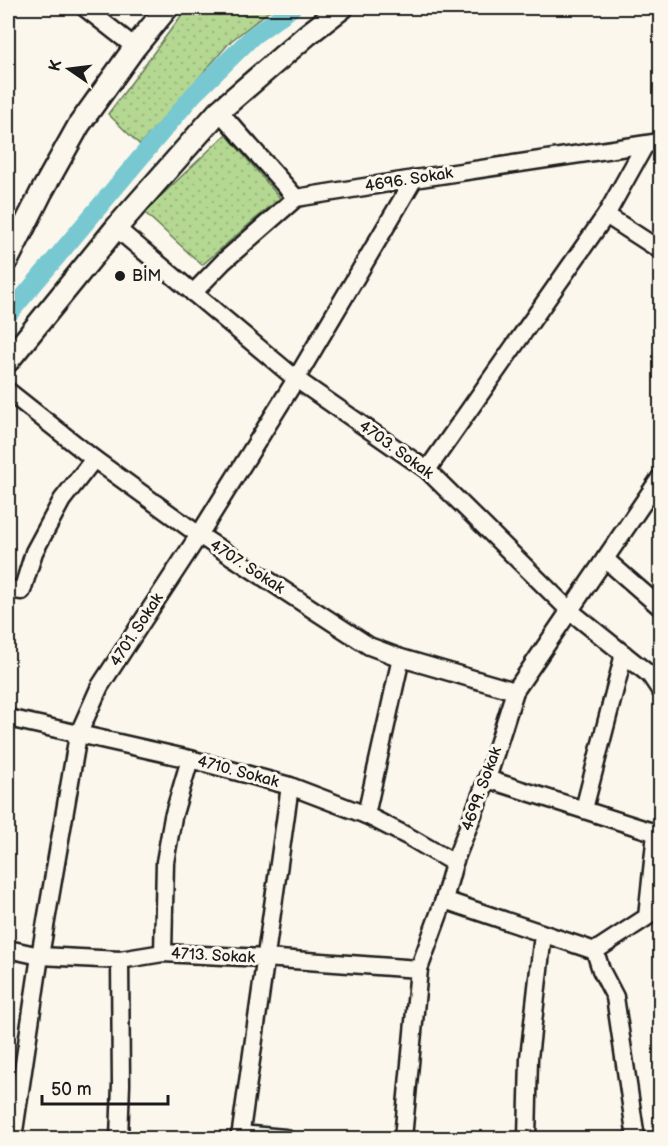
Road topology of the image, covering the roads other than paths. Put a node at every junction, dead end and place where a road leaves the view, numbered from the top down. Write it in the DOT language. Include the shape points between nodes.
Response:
graph roads {
  1 [pos="85,8"];
  2 [pos="167,8"];
  3 [pos="342,8"];
  4 [pos="135,48"];
  5 [pos="219,111"];
  6 [pos="653,144"];
  7 [pos="414,179"];
  8 [pos="296,198"];
  9 [pos="606,215"];
  10 [pos="116,228"];
  11 [pos="660,250"];
  12 [pos="8,256"];
  13 [pos="193,293"];
  14 [pos="8,360"];
  15 [pos="296,379"];
  16 [pos="8,391"];
  17 [pos="94,459"];
  18 [pos="427,470"];
  19 [pos="660,478"];
  20 [pos="199,536"];
  21 [pos="605,559"];
  22 [pos="8,589"];
  23 [pos="660,607"];
  24 [pos="569,610"];
  25 [pos="624,654"];
  26 [pos="401,658"];
  27 [pos="655,673"];
  28 [pos="660,690"];
  29 [pos="515,691"];
  30 [pos="8,718"];
  31 [pos="78,735"];
  32 [pos="190,759"];
  33 [pos="487,779"];
  34 [pos="290,786"];
  35 [pos="584,809"];
  36 [pos="366,815"];
  37 [pos="658,832"];
  38 [pos="454,864"];
  39 [pos="444,900"];
  40 [pos="543,934"];
  41 [pos="8,949"];
  42 [pos="595,951"];
  43 [pos="163,953"];
  44 [pos="40,956"];
  45 [pos="265,958"];
  46 [pos="120,960"];
  47 [pos="419,969"];
  48 [pos="240,1136"];
  49 [pos="13,1138"];
  50 [pos="119,1138"];
  51 [pos="285,1138"];
  52 [pos="403,1138"];
  53 [pos="527,1138"];
  54 [pos="636,1138"];
  1 -- 4 [label="street"];
  2 -- 4 [label="street"];
  3 -- 5 [label="street"];
  4 -- 12 [label="street" via="79,125"];
  5 -- 8 [label="street"];
  5 -- 10 [label="street"];
  6 -- 7 [label="street, 4696. Sokak"];
  6 -- 9 [label="street"];
  7 -- 8 [label="street, 4696. Sokak"];
  7 -- 15 [label="street, 4701. Sokak"];
  8 -- 13 [label="street"];
  9 -- 11 [label="street"];
  9 -- 18 [label="street"];
  10 -- 13 [label="street, 4703. Sokak"];
  10 -- 14 [label="street"];
  13 -- 15 [label="street, 4703. Sokak"];
  15 -- 18 [label="street, 4703. Sokak"];
  15 -- 20 [label="street, 4701. Sokak"];
  16 -- 17 [label="street, 4707. Sokak"];
  17 -- 20 [label="street, 4707. Sokak"];
  17 -- 22 [label="street" via="62,500 34,552 22,591"];
  18 -- 24 [label="street, 4703. Sokak"];
  19 -- 21 [label="street, 4699. Sokak"];
  20 -- 26 [label="street, 4707. Sokak" via="369,646"];
  20 -- 31 [label="street, 4701. Sokak" via="100,686"];
  21 -- 23 [label="street"];
  21 -- 24 [label="street, 4699. Sokak"];
  24 -- 25 [label="street, 4703. Sokak"];
  24 -- 29 [label="street, 4699. Sokak"];
  25 -- 27 [label="street, 4703. Sokak"];
  25 -- 35 [label="street"];
  26 -- 29 [label="street, 4707. Sokak"];
  26 -- 36 [label="street"];
  27 -- 28 [label="street, 4703. Sokak"];
  29 -- 33 [label="street, 4699. Sokak"];
  30 -- 31 [label="street, 4710. Sokak"];
  31 -- 32 [label="street, 4710. Sokak"];
  31 -- 44 [label="street, 4701. Sokak"];
  32 -- 34 [label="street, 4710. Sokak"];
  32 -- 43 [label="street" via="165,862"];
  33 -- 35 [label="street"];
  33 -- 38 [label="street, 4699. Sokak"];
  34 -- 36 [label="street, 4710. Sokak"];
  34 -- 45 [label="street"];
  35 -- 37 [label="street"];
  36 -- 38 [label="street, 4710. Sokak"];
  37 -- 42 [label="street" via="647,917"];
  38 -- 39 [label="street, 4699. Sokak"];
  39 -- 40 [label="street"];
  39 -- 47 [label="street, 4699. Sokak"];
  40 -- 42 [label="street"];
  40 -- 53 [label="street" via="530,1058"];
  41 -- 44 [label="street, 4713. Sokak"];
  42 -- 54 [label="street" via="615,997"];
  43 -- 45 [label="street, 4713. Sokak"];
  43 -- 46 [label="street, 4713. Sokak"];
  44 -- 46 [label="street, 4713. Sokak"];
  44 -- 49 [label="street, 4701. Sokak"];
  45 -- 47 [label="street, 4713. Sokak"];
  45 -- 48 [label="street"];
  46 -- 50 [label="street"];
  47 -- 52 [label="street, 4699. Sokak"];
  48 -- 51 [label="street"];
}
